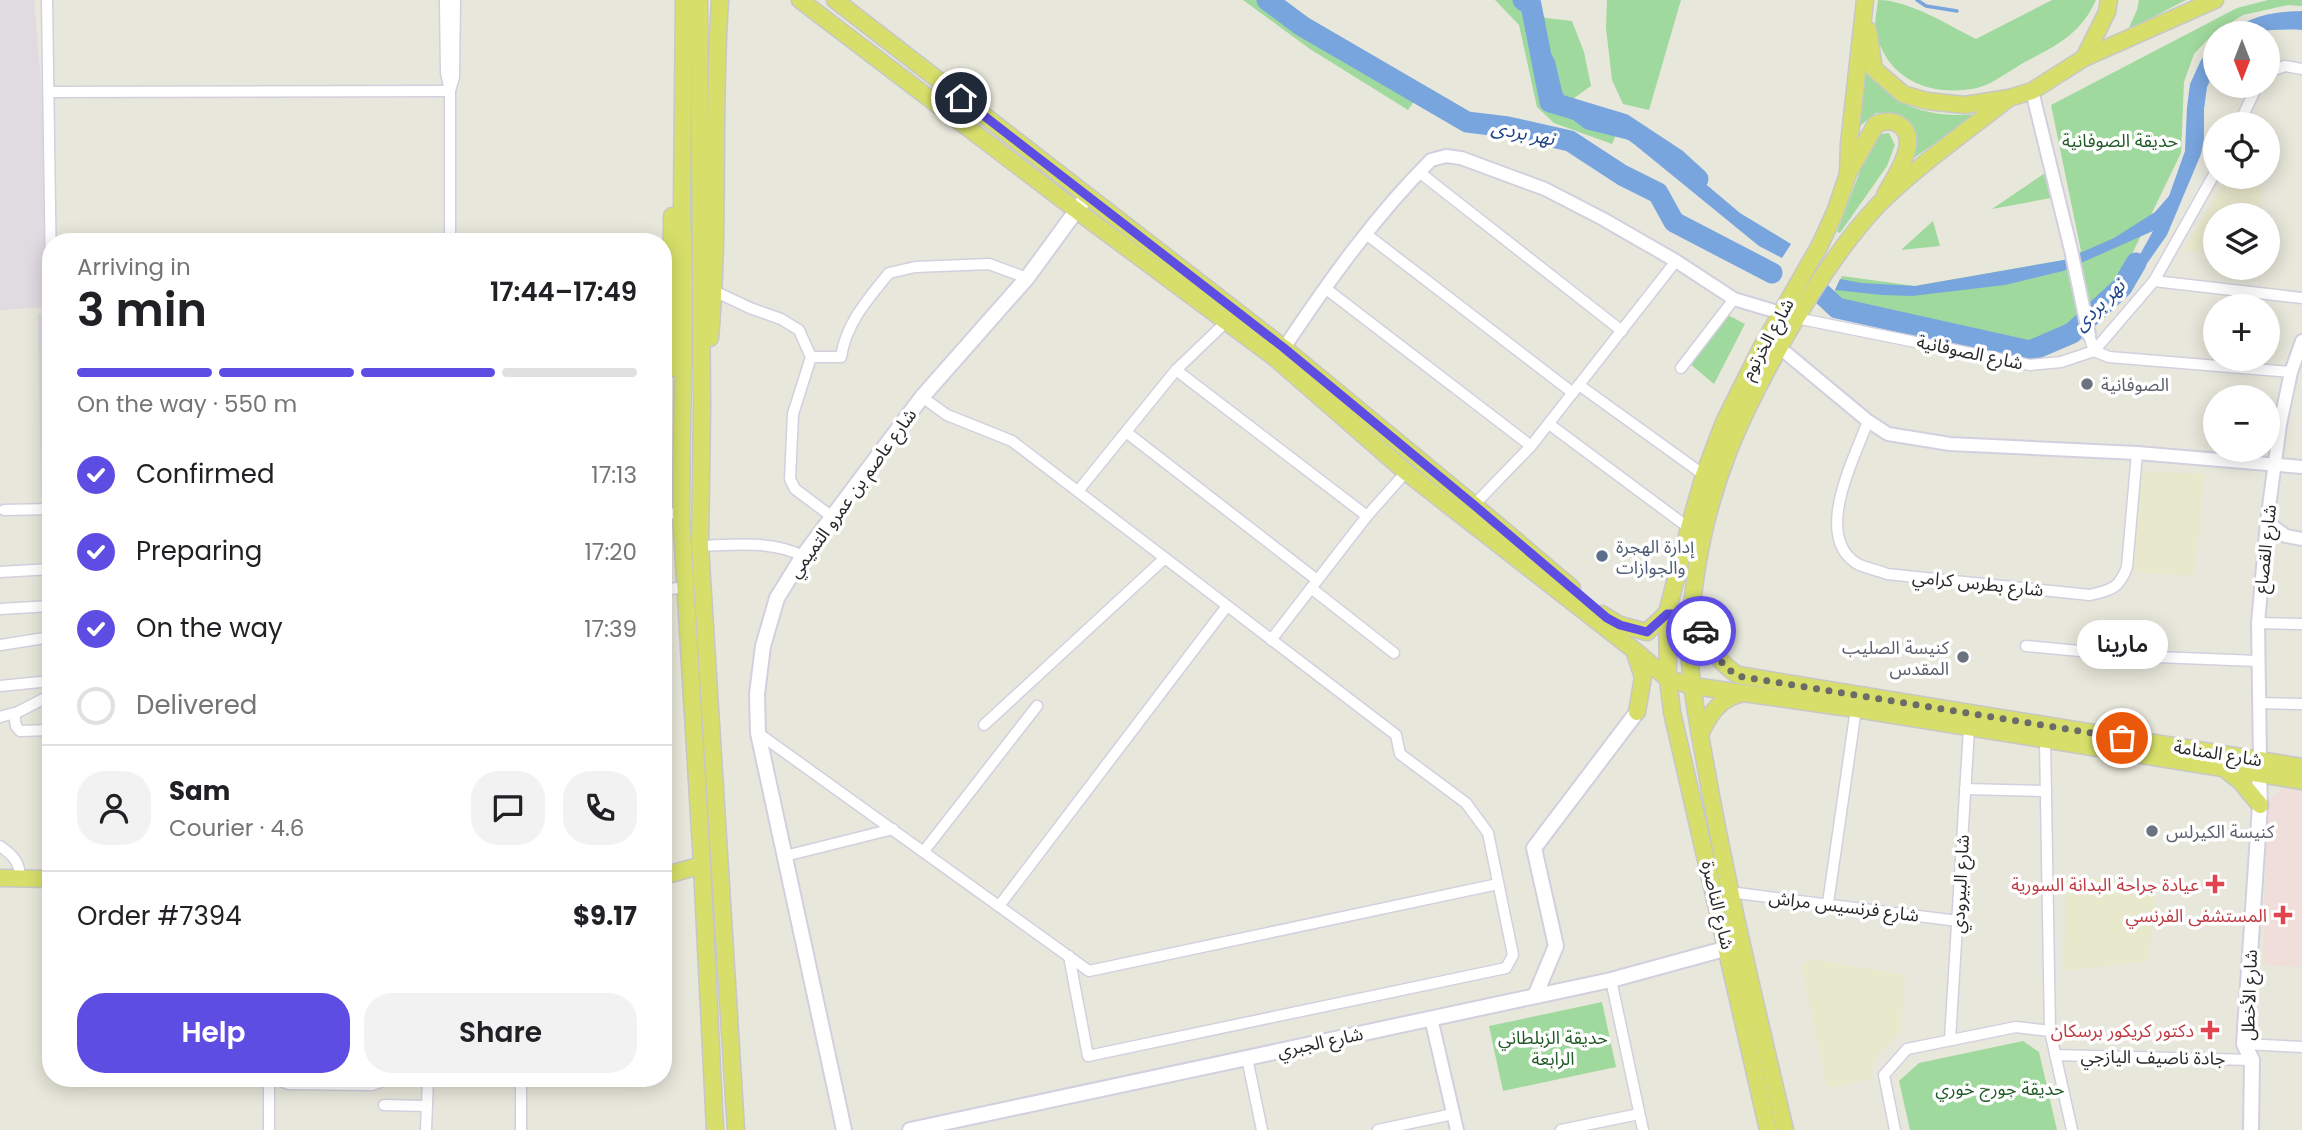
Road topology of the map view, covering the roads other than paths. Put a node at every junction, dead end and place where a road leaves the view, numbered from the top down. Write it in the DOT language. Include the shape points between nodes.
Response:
graph roads {
  1 [pos="47,0"];
  2 [pos="445,0"];
  3 [pos="455,0"];
  4 [pos="673,0"];
  5 [pos="684,0"];
  6 [pos="699,0"];
  7 [pos="720,0"];
  8 [pos="800,0"];
  9 [pos="835,0"];
  10 [pos="2109,0"];
  11 [pos="2215,0"];
  12 [pos="1865,5"];
  13 [pos="2084,58"];
  14 [pos="2280,68"];
  15 [pos="2302,69"];
  16 [pos="450,91"];
  17 [pos="2032,91"];
  18 [pos="49,92"];
  19 [pos="2009,98"];
  20 [pos="1419,172"];
  21 [pos="1848,174"];
  22 [pos="2206,189"];
  23 [pos="1087,196"];
  24 [pos="1880,203"];
  25 [pos="1076,210"];
  26 [pos="51,233"];
  27 [pos="450,233"];
  28 [pos="672,233"];
  29 [pos="1366,234"];
  30 [pos="1676,261"];
  31 [pos="1027,278"];
  32 [pos="2154,281"];
  33 [pos="1325,288"];
  34 [pos="714,291"];
  35 [pos="2302,298"];
  36 [pos="1734,299"];
  37 [pos="1788,315"];
  38 [pos="1227,321"];
  39 [pos="1622,331"];
  40 [pos="2089,335"];
  41 [pos="2302,341"];
  42 [pos="672,342"];
  43 [pos="1779,347"];
  44 [pos="1284,348"];
  45 [pos="2094,352"];
  46 [pos="811,357"];
  47 [pos="1681,368"];
  48 [pos="1175,370"];
  49 [pos="2291,372"];
  50 [pos="1576,389"];
  51 [pos="922,397"];
  52 [pos="702,407"];
  53 [pos="1868,421"];
  54 [pos="1549,424"];
  55 [pos="1126,432"];
  56 [pos="683,443"];
  57 [pos="1531,446"];
  58 [pos="2137,453"];
  59 [pos="2275,466"];
  60 [pos="2302,467"];
  61 [pos="1406,472"];
  62 [pos="1703,475"];
  63 [pos="1078,491"];
  64 [pos="1474,505"];
  65 [pos="42,509"];
  66 [pos="4,510"];
  67 [pos="672,514"];
  68 [pos="681,514"];
  69 [pos="831,516"];
  70 [pos="1367,516"];
  71 [pos="2267,522"];
  72 [pos="1689,528"];
  73 [pos="2302,539"];
  74 [pos="700,546"];
  75 [pos="803,555"];
  76 [pos="1165,558"];
  77 [pos="42,570"];
  78 [pos="0,572"];
  79 [pos="1314,584"];
  80 [pos="685,587"];
  81 [pos="672,589"];
  82 [pos="1227,606"];
  83 [pos="42,607"];
  84 [pos="0,609"];
  85 [pos="1667,614"];
  86 [pos="1690,614"];
  87 [pos="2258,623"];
  88 [pos="2302,624"];
  89 [pos="42,638"];
  90 [pos="1271,640"];
  91 [pos="0,645"];
  92 [pos="2026,646"];
  93 [pos="1634,650"];
  94 [pos="1394,653"];
  95 [pos="2257,661"];
  96 [pos="1738,676"];
  97 [pos="1668,679"];
  98 [pos="42,682"];
  99 [pos="0,685"];
  100 [pos="1693,685"];
  101 [pos="1736,692"];
  102 [pos="42,700"];
  103 [pos="2259,703"];
  104 [pos="2302,704"];
  105 [pos="1037,706"];
  106 [pos="1856,709"];
  107 [pos="1637,712"];
  108 [pos="14,714"];
  109 [pos="0,717"];
  110 [pos="984,724"];
  111 [pos="1969,728"];
  112 [pos="42,730"];
  113 [pos="758,733"];
  114 [pos="1700,735"];
  115 [pos="2045,739"];
  116 [pos="2218,766"];
  117 [pos="2302,766"];
  118 [pos="2260,767"];
  119 [pos="2302,781"];
  120 [pos="1965,789"];
  121 [pos="2046,792"];
  122 [pos="2260,805"];
  123 [pos="893,829"];
  124 [pos="0,846"];
  125 [pos="924,851"];
  126 [pos="785,856"];
  127 [pos="702,865"];
  128 [pos="672,873"];
  129 [pos="0,878"];
  130 [pos="20,878"];
  131 [pos="42,879"];
  132 [pos="1498,884"];
  133 [pos="1729,892"];
  134 [pos="1828,904"];
  135 [pos="999,905"];
  136 [pos="1958,921"];
  137 [pos="1728,948"];
  138 [pos="1069,956"];
  139 [pos="1611,980"];
  140 [pos="1535,996"];
  141 [pos="1431,1018"];
  142 [pos="2050,1031"];
  143 [pos="1950,1040"];
  144 [pos="2244,1044"];
  145 [pos="2302,1047"];
  146 [pos="2055,1055"];
  147 [pos="1247,1058"];
  148 [pos="2252,1060"];
  149 [pos="268,1087"];
  150 [pos="428,1087"];
  151 [pos="522,1087"];
  152 [pos="384,1105"];
  153 [pos="427,1106"];
  154 [pos="1453,1114"];
  155 [pos="1639,1114"];
  156 [pos="269,1130"];
  157 [pos="426,1130"];
  158 [pos="521,1130"];
  159 [pos="715,1130"];
  160 [pos="736,1130"];
  161 [pos="844,1130"];
  162 [pos="911,1130"];
  163 [pos="1262,1130"];
  164 [pos="1378,1130"];
  165 [pos="1457,1130"];
  166 [pos="1561,1130"];
  167 [pos="1643,1130"];
  168 [pos="1768,1130"];
  169 [pos="1785,1130"];
  170 [pos="1895,1130"];
  171 [pos="2072,1130"];
  172 [pos="2251,1130"];
  1 -- 18 [label="street"];
  2 -- 16 [label="street"];
  3 -- 16 [label="street"];
  4 -- 28 [label="main road"];
  5 -- 56 [label="main road"];
  6 -- 52 [label="main road"];
  7 -- 34 [label="main road"];
  8 -- 25 [label="main road"];
  9 -- 23 [label="main road"];
  10 -- 13 [label="main road"];
  11 -- 13 [label="main road"];
  12 -- 19 [label="main road" via="1874,69 1903,94 1965,105"];
  12 -- 21 [label="main road, شارع الخرتوم"];
  13 -- 17 [label="main road"];
  14 -- 15 [label="street"];
  16 -- 18 [label="street"];
  16 -- 27 [label="street"];
  17 -- 19 [label="main road"];
  17 -- 40 [label="street"];
  18 -- 26 [label="street"];
  19 -- 24 [label="main road"];
  20 -- 29 [label="street"];
  20 -- 30 [label="street" via="1439,157 1461,158 1545,189"];
  20 -- 39 [label="street"];
  21 -- 24 [label="main road" via="1877,124 1893,122 1903,128 1909,138 1908,149"];
  21 -- 37 [label="main road, شارع الخرتوم"];
  22 -- 32 [label="street"];
  23 -- 25 [label="main road, شارع عاصم بن عمرو التميمي"];
  23 -- 44 [label="main road"];
  24 -- 37 [label="main road"];
  25 -- 31 [label="main road, شارع عاصم بن عمرو التميمي"];
  25 -- 38 [label="main road"];
  29 -- 33 [label="street"];
  29 -- 50 [label="street"];
  30 -- 36 [label="street"];
  30 -- 39 [label="street"];
  31 -- 46 [label="street" via="989,264 915,267 889,273 852,322 841,357"];
  31 -- 51 [label="main road, شارع عاصم بن عمرو التميمي"];
  32 -- 35 [label="street"];
  32 -- 45 [label="street"];
  33 -- 44 [label="street"];
  33 -- 57 [label="street"];
  34 -- 46 [label="street" via="799,330"];
  34 -- 52 [label="main road"];
  36 -- 37 [label="street"];
  36 -- 47 [label="street"];
  37 -- 43 [label="main road, شارع الناصرة"];
  37 -- 45 [label="street, شارع الصوفانية" via="2030,365"];
  37 -- 62 [label="main road, شارع الخرتوم" via="1734,398"];
  38 -- 48 [label="street"];
  38 -- 61 [label="main road"];
  39 -- 50 [label="street"];
  40 -- 45 [label="street"];
  41 -- 49 [label="street, شارع القصاع"];
  42 -- 56 [label="main road"];
  43 -- 53 [label="street"];
  43 -- 86 [label="main road, شارع الناصرة" via="1716,481"];
  44 -- 64 [label="main road"];
  45 -- 49 [label="street"];
  46 -- 69 [label="street" via="793,414 790,479 795,489"];
  48 -- 55 [label="street"];
  48 -- 70 [label="street"];
  49 -- 59 [label="street, شارع القصاع"];
  50 -- 54 [label="street"];
  50 -- 62 [label="street"];
  51 -- 63 [label="street" via="947,415 1012,441"];
  51 -- 69 [label="main road, شارع عاصم بن عمرو التميمي"];
  52 -- 74 [label="main road"];
  53 -- 58 [label="street" via="1888,434 1950,444"];
  53 -- 58 [label="street, شارع بطرس كرامي" via="1837,506 1839,545 1856,563 1887,574 2090,595 2110,590 2122,581 2127,566"];
  54 -- 57 [label="street"];
  54 -- 72 [label="street"];
  55 -- 63 [label="street"];
  55 -- 79 [label="street"];
  56 -- 68 [label="main road"];
  57 -- 64 [label="street"];
  58 -- 59 [label="street"];
  59 -- 60 [label="street"];
  59 -- 71 [label="street, شارع القصاع"];
  61 -- 70 [label="street"];
  61 -- 93 [label="main road"];
  62 -- 72 [label="main road, شارع الخرتوم"];
  63 -- 76 [label="street"];
  64 -- 85 [label="main road" via="1607,618 1647,632"];
  65 -- 66 [label="street"];
  67 -- 68 [label="street"];
  68 -- 80 [label="main road"];
  69 -- 75 [label="main road, شارع عاصم بن عمرو التميمي"];
  70 -- 79 [label="street"];
  71 -- 73 [label="street" via="2286,536"];
  71 -- 87 [label="street, شارع القصاع"];
  72 -- 85 [label="main road, شارع الخرتوم"];
  74 -- 75 [label="street" via="762,544"];
  74 -- 160 [label="main road"];
  75 -- 113 [label="main road, شارع عاصم بن عمرو التميمي" via="777,598 763,646"];
  76 -- 82 [label="street"];
  76 -- 110 [label="street"];
  77 -- 78 [label="street"];
  79 -- 90 [label="street"];
  79 -- 94 [label="street"];
  80 -- 81 [label="street"];
  80 -- 127 [label="main road"];
  82 -- 90 [label="street"];
  82 -- 135 [label="street"];
  83 -- 84 [label="street"];
  85 -- 86 [label="main road"];
  85 -- 97 [label="main road, شارع الخرتوم"];
  86 -- 96 [label="main road" via="1716,656"];
  86 -- 100 [label="main road, شارع الناصرة"];
  87 -- 88 [label="street"];
  87 -- 95 [label="street, شارع القصاع"];
  89 -- 91 [label="street"];
  90 -- 132 [label="street" via="1396,735 1400,754 1466,803 1488,833"];
  92 -- 95 [label="street"];
  93 -- 97 [label="main road"];
  93 -- 107 [label="main road" via="1643,677"];
  95 -- 103 [label="street, شارع القصاع"];
  96 -- 101 [label="main road" via="1728,675 1723,682"];
  96 -- 118 [label="main road, شارع المنامة"];
  97 -- 100 [label="main road, شارع المنامة"];
  97 -- 107 [label="main road"];
  97 -- 137 [label="main road, شارع الناصرة"];
  98 -- 99 [label="street"];
  100 -- 101 [label="main road, شارع المنامة"];
  100 -- 114 [label="main road, شارع الناصرة"];
  101 -- 106 [label="main road, شارع المنامة"];
  101 -- 114 [label="main road" via="1710,715"];
  102 -- 108 [label="street"];
  103 -- 104 [label="street"];
  103 -- 118 [label="street, شارع القصاع"];
  105 -- 125 [label="street"];
  106 -- 111 [label="main road, شارع المنامة"];
  106 -- 134 [label="street"];
  107 -- 140 [label="main road" via="1534,849 1556,946"];
  108 -- 109 [label="street"];
  108 -- 112 [label="street" via="20,731"];
  111 -- 115 [label="main road, شارع المنامة"];
  111 -- 120 [label="street, شارع البيرودي"];
  113 -- 123 [label="street"];
  113 -- 126 [label="main road, شارع عاصم بن عمرو التميمي"];
  114 -- 133 [label="main road, شارع الناصرة"];
  115 -- 116 [label="main road, شارع المنامة"];
  115 -- 121 [label="street"];
  116 -- 118 [label="main road, شارع المنامة"];
  116 -- 122 [label="main road" via="2240,781"];
  117 -- 118 [label="main road, شارع المنامة"];
  118 -- 119 [label="main road, شارع المنامة"];
  118 -- 122 [label="main road, شارع الأخطل"];
  120 -- 121 [label="street"];
  120 -- 136 [label="street, شارع البيرودي"];
  121 -- 142 [label="street"];
  122 -- 144 [label="main road, شارع الأخطل"];
  123 -- 125 [label="street"];
  123 -- 126 [label="street"];
  124 -- 130 [label="street" via="14,857"];
  125 -- 135 [label="street"];
  126 -- 161 [label="main road, شارع عاصم بن عمرو التميمي"];
  127 -- 128 [label="main road"];
  127 -- 159 [label="main road"];
  129 -- 130 [label="main road"];
  130 -- 131 [label="main road"];
  132 -- 138 [label="street" via="1089,971"];
  132 -- 138 [label="street" via="1513,955 1506,968 1088,1056"];
  133 -- 134 [label="street, شارع فرنسيس مراش"];
  133 -- 169 [label="main road, شارع الناصرة"];
  134 -- 136 [label="street, شارع فرنسيس مراش"];
  135 -- 138 [label="street"];
  136 -- 143 [label="street, شارع البيرودي"];
  137 -- 139 [label="main road, شارع الجبري"];
  137 -- 168 [label="main road, شارع الناصرة"];
  139 -- 140 [label="main road, شارع الجبري"];
  139 -- 155 [label="street"];
  140 -- 141 [label="main road, شارع الجبري"];
  141 -- 147 [label="main road, شارع الجبري"];
  141 -- 154 [label="street"];
  142 -- 143 [label="street" via="2016,1027"];
  142 -- 146 [label="street"];
  143 -- 170 [label="street" via="1907,1049 1884,1075"];
  144 -- 145 [label="street"];
  144 -- 148 [label="main road, شارع الأخطل"];
  146 -- 148 [label="street, جادة ناصيف اليازجي"];
  146 -- 171 [label="street"];
  147 -- 162 [label="main road, شارع الجبري"];
  147 -- 163 [label="street"];
  148 -- 172 [label="main road, شارع الأخطل"];
  149 -- 156 [label="street"];
  150 -- 153 [label="street"];
  151 -- 158 [label="street"];
  152 -- 153 [label="street"];
  153 -- 157 [label="street"];
  154 -- 164 [label="street"];
  154 -- 165 [label="street"];
  155 -- 166 [label="street"];
  155 -- 167 [label="street"];
}
